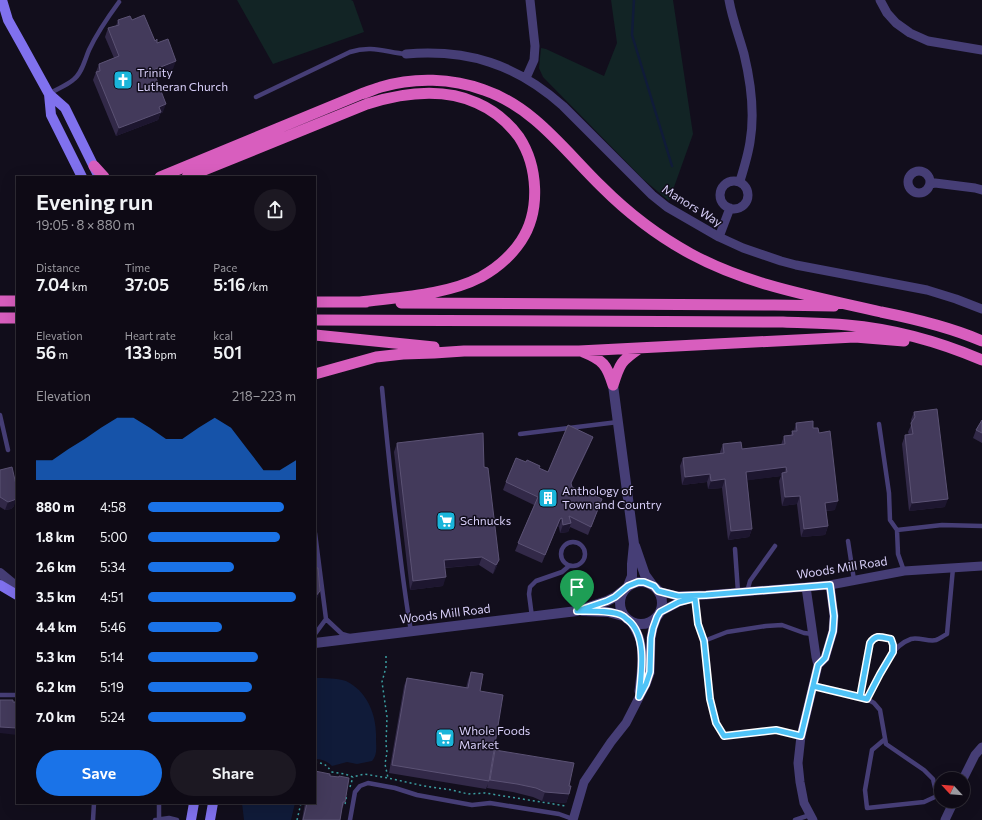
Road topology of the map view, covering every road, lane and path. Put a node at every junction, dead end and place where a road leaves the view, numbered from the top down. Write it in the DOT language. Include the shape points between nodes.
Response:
graph roads {
  1 [pos="2,0"];
  2 [pos="530,0"];
  3 [pos="729,0"];
  4 [pos="880,0"];
  5 [pos="119,2"];
  6 [pos="982,50"];
  7 [pos="406,54"];
  8 [pos="526,78"];
  9 [pos="49,94"];
  10 [pos="256,97"];
  11 [pos="94,166"];
  12 [pos="82,176"];
  13 [pos="98,176"];
  14 [pos="103,176"];
  15 [pos="162,176"];
  16 [pos="189,176"];
  17 [pos="740,181"];
  18 [pos="930,184"];
  19 [pos="982,190"];
  20 [pos="730,208"];
  21 [pos="719,238"];
  22 [pos="0,301"];
  23 [pos="16,301"];
  24 [pos="316,302"];
  25 [pos="360,302"];
  26 [pos="982,308"];
  27 [pos="884,312"];
  28 [pos="0,318"];
  29 [pos="16,318"];
  30 [pos="316,320"];
  31 [pos="316,335"];
  32 [pos="982,341"];
  33 [pos="942,345"];
  34 [pos="640,348"];
  35 [pos="464,350"];
  36 [pos="579,351"];
  37 [pos="982,360"];
  38 [pos="316,374"];
  39 [pos="613,385"];
  40 [pos="382,388"];
  41 [pos="0,415"];
  42 [pos="618,422"];
  43 [pos="879,424"];
  44 [pos="520,434"];
  45 [pos="8,450"];
  46 [pos="982,526"];
  47 [pos="897,530"];
  48 [pos="316,541"];
  49 [pos="848,541"];
  50 [pos="634,544"];
  51 [pos="775,546"];
  52 [pos="735,549"];
  53 [pos="570,566"];
  54 [pos="982,566"];
  55 [pos="953,568"];
  56 [pos="904,571"];
  57 [pos="0,573"];
  58 [pos="854,580"];
  59 [pos="0,585"];
  60 [pos="830,585"];
  61 [pos="16,586"];
  62 [pos="806,587"];
  63 [pos="626,588"];
  64 [pos="656,589"];
  65 [pos="742,592"];
  66 [pos="16,593"];
  67 [pos="706,595"];
  68 [pos="695,598"];
  69 [pos="577,611"];
  70 [pos="659,614"];
  71 [pos="623,616"];
  72 [pos="532,617"];
  73 [pos="326,619"];
  74 [pos="632,623"];
  75 [pos="412,631"];
  76 [pos="316,633"];
  77 [pos="812,634"];
  78 [pos="355,638"];
  79 [pos="704,641"];
  80 [pos="316,643"];
  81 [pos="893,652"];
  82 [pos="386,656"];
  83 [pos="818,665"];
  84 [pos="813,686"];
  85 [pos="0,695"];
  86 [pos="16,695"];
  87 [pos="639,697"];
  88 [pos="860,697"];
  89 [pos="867,699"];
  90 [pos="801,736"];
  91 [pos="885,739"];
  92 [pos="982,747"];
  93 [pos="316,762"];
  94 [pos="967,772"];
  95 [pos="388,778"];
  96 [pos="934,782"];
  97 [pos="934,799"];
  98 [pos="94,804"];
  99 [pos="160,804"];
  100 [pos="194,804"];
  101 [pos="213,804"];
  102 [pos="301,804"];
  103 [pos="566,806"];
  104 [pos="949,808"];
  105 [pos="811,818"];
  106 [pos="573,819"];
  107 [pos="93,820"];
  108 [pos="155,820"];
  109 [pos="159,820"];
  110 [pos="177,820"];
  111 [pos="191,820"];
  112 [pos="210,820"];
  113 [pos="297,820"];
  114 [pos="350,820"];
  115 [pos="795,820"];
  116 [pos="945,820"];
  1 -- 9 [label="main road" via="8,20"];
  2 -- 8 [label="street" via="535,46 534,60"];
  3 -- 17 [label="street" via="746,64 752,101 750,144"];
  4 -- 6 [label="street" via="887,13 910,34 928,41"];
  5 -- 9 [label="lane" via="102,27 74,80"];
  7 -- 8 [label="street, Manors Way" via="467,56 489,62"];
  7 -- 10 [label="lane" via="373,48 356,50"];
  8 -- 21 [label="street, Manors Way" via="563,106 652,195"];
  9 -- 11 [label="main road" via="65,108"];
  9 -- 12 [label="main road" via="51,115"];
  11 -- 13 [label="main road"];
  11 -- 14 [label="highway"];
  15 -- 27 [label="highway" via="382,87 428,80 465,84 485,90 523,110 622,206 644,224 691,254 755,282"];
  16 -- 25 [label="highway" via="385,98 436,93 476,102 493,112 519,137 532,170 534,205 530,223 522,240 498,267 467,284 428,293"];
  17 -- 20 [label="street" via="748,189 748,199 744,206 738,209"];
  17 -- 20 [label="street" via="730,181 720,193 723,203"];
  18 -- 19 [label="street"];
  20 -- 21 [label="street"];
  21 -- 26 [label="street, Manors Way" via="781,261 927,290"];
  22 -- 23 [label="highway"];
  24 -- 25 [label="highway"];
  25 -- 27 [label="highway" via="774,304"];
  27 -- 32 [label="highway" via="947,328"];
  28 -- 29 [label="highway"];
  30 -- 33 [label="highway" via="815,323 880,329"];
  31 -- 35 [label="highway"];
  33 -- 34 [label="highway" via="855,336"];
  33 -- 37 [label="highway"];
  34 -- 36 [label="highway"];
  34 -- 39 [label="highway" via="620,365"];
  35 -- 36 [label="highway"];
  35 -- 38 [label="highway" via="376,357"];
  36 -- 39 [label="highway" via="595,357 603,364 609,371"];
  39 -- 42 [label="street"];
  40 -- 75 [label="lane" via="397,534"];
  41 -- 45 [label="lane"];
  42 -- 44 [label="lane"];
  42 -- 50 [label="street"];
  43 -- 47 [label="lane" via="889,493 890,520"];
  46 -- 47 [label="lane" via="942,525"];
  47 -- 56 [label="lane" via="898,554"];
  48 -- 73 [label="lane"];
  49 -- 58 [label="lane"];
  50 -- 63 [label="street" via="632,576"];
  50 -- 64 [label="street" via="646,574"];
  51 -- 65 [label="lane"];
  52 -- 65 [label="lane"];
  53 -- 53 [label="lane" via="577,566 585,557 584,549 575,542 567,543 560,553 563,562"];
  53 -- 72 [label="lane" via="562,572 536,581 530,587"];
  54 -- 55 [label="street, Woods Mill Road"];
  55 -- 56 [label="street, Woods Mill Road"];
  55 -- 81 [label="lane" via="947,634 935,640 912,639"];
  56 -- 58 [label="street, Woods Mill Road"];
  57 -- 61 [label="street"];
  58 -- 60 [label="street, Woods Mill Road"];
  59 -- 66 [label="main road"];
  60 -- 62 [label="street, Woods Mill Road"];
  60 -- 83 [label="street" via="833,631 825,658"];
  62 -- 65 [label="street, Woods Mill Road"];
  62 -- 77 [label="street"];
  63 -- 64 [label="street" via="644,582"];
  63 -- 69 [label="street, Woods Mill Road" via="607,601"];
  63 -- 71 [label="street" via="619,600"];
  64 -- 67 [label="street, Woods Mill Road" via="678,596"];
  64 -- 70 [label="street" via="662,601"];
  65 -- 67 [label="street, Woods Mill Road"];
  67 -- 68 [label="street, Woods Mill Road"];
  68 -- 70 [label="street, Woods Mill Road" via="679,602"];
  68 -- 79 [label="lane" via="698,624"];
  69 -- 71 [label="street, Woods Mill Road" via="608,612"];
  69 -- 72 [label="street, Woods Mill Road"];
  70 -- 74 [label="street" via="653,621 643,625"];
  70 -- 87 [label="street" via="651,638 650,672"];
  71 -- 74 [label="street"];
  72 -- 75 [label="street, Woods Mill Road"];
  73 -- 76 [label="lane"];
  73 -- 78 [label="lane" via="342,634"];
  74 -- 87 [label="street" via="641,647"];
  75 -- 78 [label="street, Woods Mill Road"];
  77 -- 79 [label="lane" via="804,634 782,625 766,626 727,632"];
  77 -- 83 [label="street"];
  78 -- 80 [label="street, Woods Mill Road"];
  79 -- 90 [label="lane" via="710,699 716,723 724,736 776,730"];
  81 -- 88 [label="lane" via="891,639 879,636 873,638"];
  81 -- 89 [label="lane"];
  82 -- 95 [label="path" via="382,682 387,717 385,764"];
  83 -- 84 [label="street"];
  84 -- 88 [label="lane"];
  84 -- 90 [label="street"];
  85 -- 86 [label="lane"];
  87 -- 106 [label="street" via="626,723 584,782"];
  88 -- 89 [label="lane"];
  89 -- 91 [label="lane" via="880,710"];
  90 -- 105 [label="street" via="798,763 800,782 804,803"];
  91 -- 96 [label="lane" via="886,744 924,770"];
  91 -- 97 [label="lane" via="872,750 865,790 867,808"];
  92 -- 94 [label="street"];
  93 -- 95 [label="path" via="328,766 332,772 353,777 364,774"];
  95 -- 103 [label="path" via="468,794 485,793"];
  98 -- 107 [label="lane"];
  99 -- 109 [label="lane"];
  100 -- 111 [label="main road"];
  101 -- 112 [label="main road"];
  102 -- 113 [label="path"];
  104 -- 116 [label="street"];
  105 -- 115 [label="lane"];
  106 -- 114 [label="lane" via="559,814 490,803 472,805 417,796 395,788 368,783 360,786 355,792"];
  108 -- 109 [label="lane"];
  109 -- 110 [label="lane"];
}
